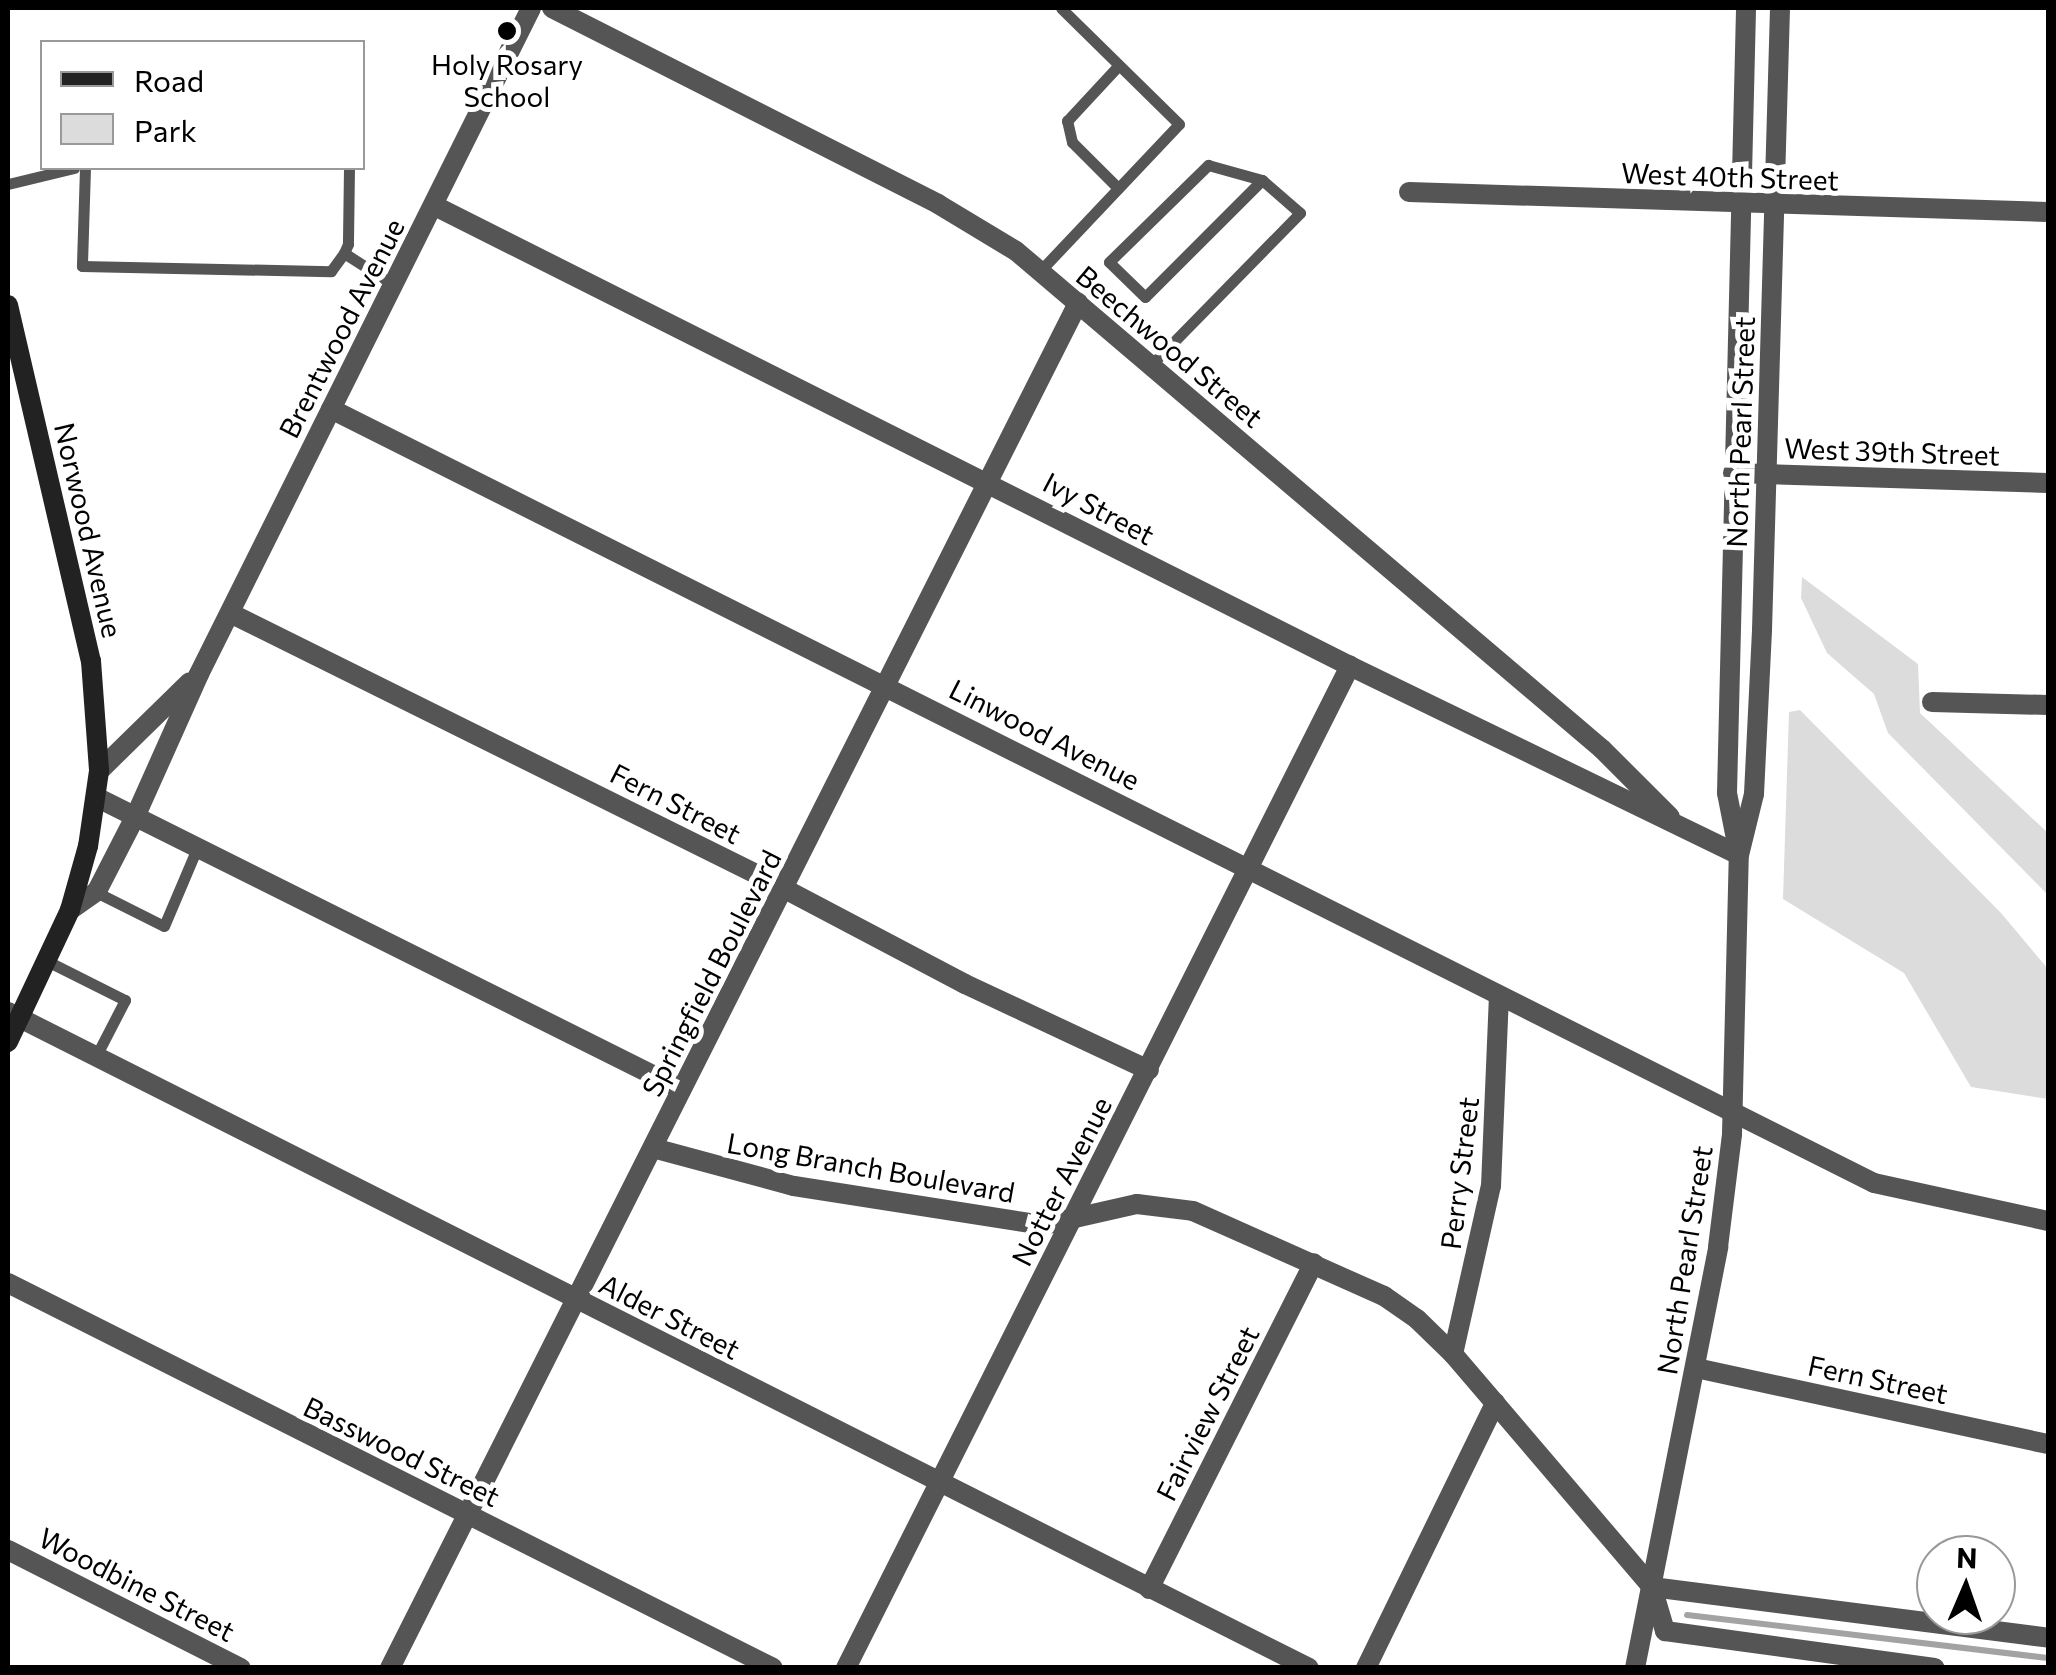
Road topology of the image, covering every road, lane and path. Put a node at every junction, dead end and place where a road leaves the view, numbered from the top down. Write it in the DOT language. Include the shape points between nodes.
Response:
graph roads {
  1 [pos="532,8"];
  2 [pos="552,8"];
  3 [pos="1062,8"];
  4 [pos="1746,8"];
  5 [pos="1780,8"];
  6 [pos="1119,65"];
  7 [pos="66,170"];
  8 [pos="85,170"];
  9 [pos="349,170"];
  10 [pos="1262,180"];
  11 [pos="8,184"];
  12 [pos="1118,188"];
  13 [pos="1409,192"];
  14 [pos="1740,203"];
  15 [pos="1774,205"];
  16 [pos="435,206"];
  17 [pos="2048,212"];
  18 [pos="344,253"];
  19 [pos="1040,271"];
  20 [pos="394,285"];
  21 [pos="1078,303"];
  22 [pos="8,306"];
  23 [pos="1151,366"];
  24 [pos="330,408"];
  25 [pos="1733,473"];
  26 [pos="1766,474"];
  27 [pos="989,482"];
  28 [pos="2048,483"];
  29 [pos="230,614"];
  30 [pos="1350,666"];
  31 [pos="198,674"];
  32 [pos="888,686"];
  33 [pos="1932,702"];
  34 [pos="2048,705"];
  35 [pos="99,770"];
  36 [pos="96,797"];
  37 [pos="136,816"];
  38 [pos="1682,829"];
  39 [pos="198,846"];
  40 [pos="1739,855"];
  41 [pos="1249,867"];
  42 [pos="88,888"];
  43 [pos="786,889"];
  44 [pos="49,962"];
  45 [pos="1500,996"];
  46 [pos="14,1015"];
  47 [pos="8,1042"];
  48 [pos="95,1058"];
  49 [pos="1149,1070"];
  50 [pos="681,1090"];
  51 [pos="1732,1112"];
  52 [pos="653,1148"];
  53 [pos="1070,1221"];
  54 [pos="2048,1221"];
  55 [pos="1314,1263"];
  56 [pos="8,1283"];
  57 [pos="578,1300"];
  58 [pos="1453,1354"];
  59 [pos="1696,1368"];
  60 [pos="1495,1403"];
  61 [pos="2048,1444"];
  62 [pos="940,1483"];
  63 [pos="469,1514"];
  64 [pos="8,1550"];
  65 [pos="1652,1587"];
  66 [pos="1149,1588"];
  67 [pos="2048,1638"];
  68 [pos="1300,1666"];
  69 [pos="241,1668"];
  70 [pos="390,1668"];
  71 [pos="774,1668"];
  72 [pos="846,1668"];
  73 [pos="1366,1668"];
  74 [pos="1635,1668"];
  75 [pos="1934,1668"];
  1 -- 16 [label="street, Brentwood Avenue"];
  2 -- 19 [label="street, Beechwood Street" via="938,204"];
  3 -- 6 [label="lane"];
  4 -- 14 [label="street, North Pearl Street"];
  5 -- 15 [label="street, North Pearl Street"];
  6 -- 12 [label="lane" via="1067,121 1072,142"];
  6 -- 12 [label="lane" via="1179,124"];
  7 -- 11 [label="lane"];
  8 -- 18 [label="lane" via="82,266 331,272"];
  9 -- 18 [label="lane"];
  10 -- 10 [label="lane" via="1144,297 1109,262 1208,165"];
  10 -- 23 [label="lane" via="1300,213"];
  12 -- 19 [label="lane"];
  13 -- 14 [label="street, West 40th Street"];
  14 -- 15 [label="street, West 40th Street"];
  14 -- 25 [label="street, North Pearl Street"];
  15 -- 17 [label="street, West 40th Street"];
  15 -- 26 [label="street, North Pearl Street"];
  16 -- 20 [label="street, Brentwood Avenue"];
  16 -- 27 [label="street, Ivy Street"];
  18 -- 20 [label="lane"];
  19 -- 21 [label="street, Beechwood Street"];
  20 -- 24 [label="street, Brentwood Avenue"];
  21 -- 23 [label="street, Beechwood Street"];
  21 -- 27 [label="street, Springfield Boulevard"];
  22 -- 35 [label="main road, Norwood Avenue" via="91,661"];
  23 -- 38 [label="street, Beechwood Street" via="1602,749"];
  24 -- 29 [label="street, Brentwood Avenue"];
  24 -- 32 [label="street, Linwood Avenue"];
  25 -- 26 [label="street, West 39th Street"];
  25 -- 40 [label="street, North Pearl Street" via="1727,792"];
  26 -- 28 [label="street, West 39th Street"];
  26 -- 40 [label="street, North Pearl Street" via="1754,794"];
  27 -- 30 [label="street, Ivy Street"];
  27 -- 32 [label="street, Springfield Boulevard"];
  29 -- 31 [label="street, Brentwood Avenue"];
  29 -- 43 [label="street, Fern Street"];
  30 -- 38 [label="street, Ivy Street"];
  30 -- 41 [label="street, Notter Avenue"];
  31 -- 35 [label="street, Brentwood Avenue"];
  31 -- 37 [label="street, Brentwood Avenue"];
  32 -- 41 [label="street, Linwood Avenue"];
  32 -- 43 [label="street, Springfield Boulevard"];
  33 -- 34 [label="street"];
  35 -- 36 [label="main road, Brentwood Avenue"];
  36 -- 37 [label="street"];
  36 -- 42 [label="main road, Brentwood Avenue"];
  37 -- 39 [label="street"];
  37 -- 42 [label="street, Brentwood Avenue"];
  38 -- 40 [label="street, Ivy Street"];
  39 -- 42 [label="lane" via="164,926"];
  39 -- 50 [label="street"];
  40 -- 51 [label="street, North Pearl Street"];
  41 -- 45 [label="street, Linwood Avenue"];
  41 -- 49 [label="street, Notter Avenue"];
  42 -- 44 [label="main road, Brentwood Avenue" via="70,910"];
  43 -- 49 [label="street, Fern Street" via="965,984"];
  43 -- 50 [label="street, Springfield Boulevard"];
  44 -- 46 [label="main road, Brentwood Avenue"];
  44 -- 48 [label="lane" via="125,1000"];
  45 -- 51 [label="street, Linwood Avenue"];
  45 -- 58 [label="street, Perry Street" via="1492,1186"];
  46 -- 47 [label="main road, Brentwood Avenue"];
  46 -- 48 [label="street, Alder Street"];
  48 -- 57 [label="street, Alder Street"];
  49 -- 53 [label="street, Notter Avenue"];
  50 -- 52 [label="street, Springfield Boulevard"];
  51 -- 54 [label="street, Linwood Avenue" via="1874,1182"];
  51 -- 59 [label="street, North Pearl Street"];
  52 -- 53 [label="street, Long Branch Boulevard" via="878,1202 1044,1225"];
  52 -- 57 [label="street, Springfield Boulevard"];
  53 -- 55 [label="street, Long Branch Boulevard" via="1164,1204"];
  53 -- 62 [label="street, Notter Avenue"];
  55 -- 58 [label="street, Long Branch Boulevard" via="1384,1296"];
  55 -- 66 [label="street, Fairview Street"];
  56 -- 63 [label="street, Basswood Street"];
  57 -- 62 [label="street, Alder Street"];
  57 -- 63 [label="street, Springfield Boulevard"];
  58 -- 60 [label="street, Long Branch Boulevard"];
  59 -- 61 [label="street, Fern Street"];
  59 -- 65 [label="street, North Pearl Street"];
  60 -- 65 [label="street, Long Branch Boulevard"];
  60 -- 73 [label="street"];
  62 -- 66 [label="street, Alder Street"];
  62 -- 72 [label="street, Notter Avenue"];
  63 -- 70 [label="street, Springfield Boulevard"];
  63 -- 71 [label="street, Basswood Street"];
  64 -- 69 [label="street, Woodbine Street"];
  65 -- 67 [label="street"];
  65 -- 74 [label="street, North Pearl Street"];
  65 -- 75 [label="street, Long Branch Boulevard" via="1666,1631"];
  66 -- 68 [label="street, Alder Street"];
}
